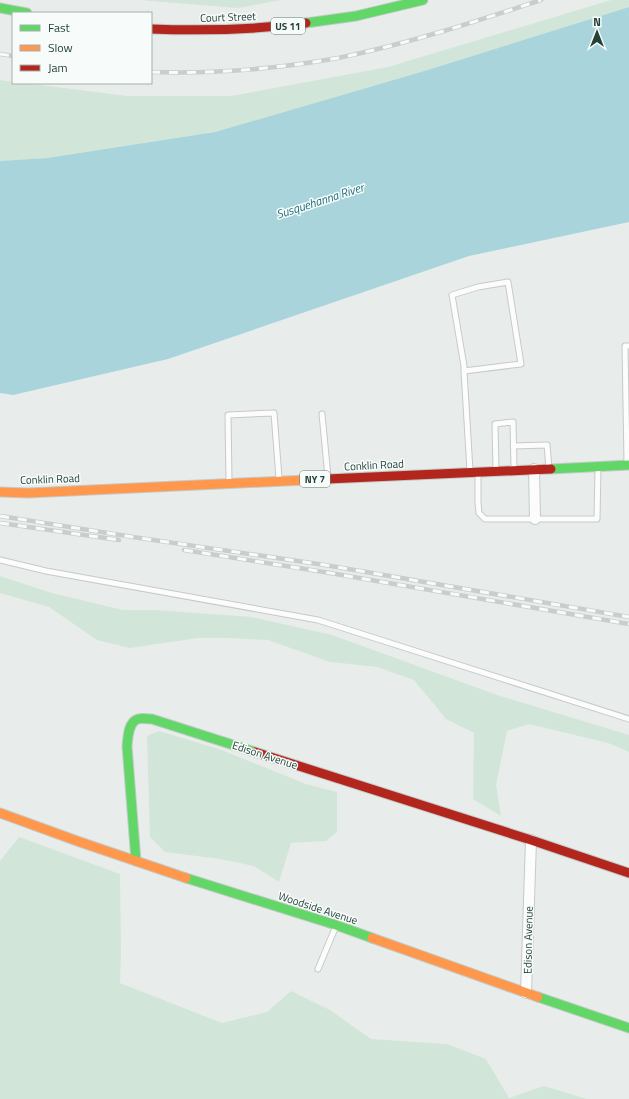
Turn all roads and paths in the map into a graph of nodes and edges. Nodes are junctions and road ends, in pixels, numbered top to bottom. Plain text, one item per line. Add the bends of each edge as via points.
1 (423, 0) edge
2 (0, 8) edge
3 (22, 12) edge
4 (152, 28) edge
5 (629, 346) edge
6 (464, 371) junction
7 (322, 414) dead end
8 (628, 444) edge
9 (514, 446) junction
10 (628, 465) edge
11 (598, 466) junction
12 (534, 469) junction
13 (549, 469) junction
14 (514, 470) junction
15 (496, 471) junction
16 (474, 472) junction
17 (328, 479) junction
18 (279, 481) junction
19 (229, 483) junction
20 (0, 492) edge
21 (536, 520) junction
22 (0, 560) edge
23 (629, 719) edge
24 (0, 813) edge
25 (531, 840) junction
26 (136, 861) junction
27 (629, 873) edge
28 (336, 925) junction
29 (318, 969) dead end
30 (526, 993) junction
31 (629, 1028) edge

1 - 4 street, Court Street / US 11 via 379,12 300,25 243,30
2 - 3 street
5 - 8 lane via 624,346
6 - 6 lane via 452,295 508,282 521,364
6 - 16 lane
7 - 17 lane
8 - 10 lane
9 - 13 lane via 547,445
9 - 14 lane
9 - 15 lane via 513,422 495,424
10 - 11 street, Conklin Road / NY 7
11 - 13 street, Conklin Road / NY 7
11 - 21 lane via 598,519
12 - 13 street, Conklin Road / NY 7
12 - 14 street, Conklin Road / NY 7
12 - 21 street
14 - 15 street, Conklin Road / NY 7
15 - 16 street, Conklin Road / NY 7
16 - 17 street, Conklin Road / NY 7
16 - 21 lane via 479,513 485,519
17 - 18 street, Conklin Road / NY 7
18 - 19 street, Conklin Road / NY 7
18 - 19 lane via 274,412 228,416
19 - 20 street, Conklin Road / NY 7 via 28,493
22 - 23 lane via 318,620
24 - 26 street, Woodside Avenue
25 - 26 street, Edison Avenue via 152,720 138,719 129,730 127,746
25 - 27 street, Edison Avenue
25 - 30 street, Edison Avenue
26 - 28 street, Woodside Avenue
28 - 29 lane
28 - 30 street, Woodside Avenue
30 - 31 street, Woodside Avenue

